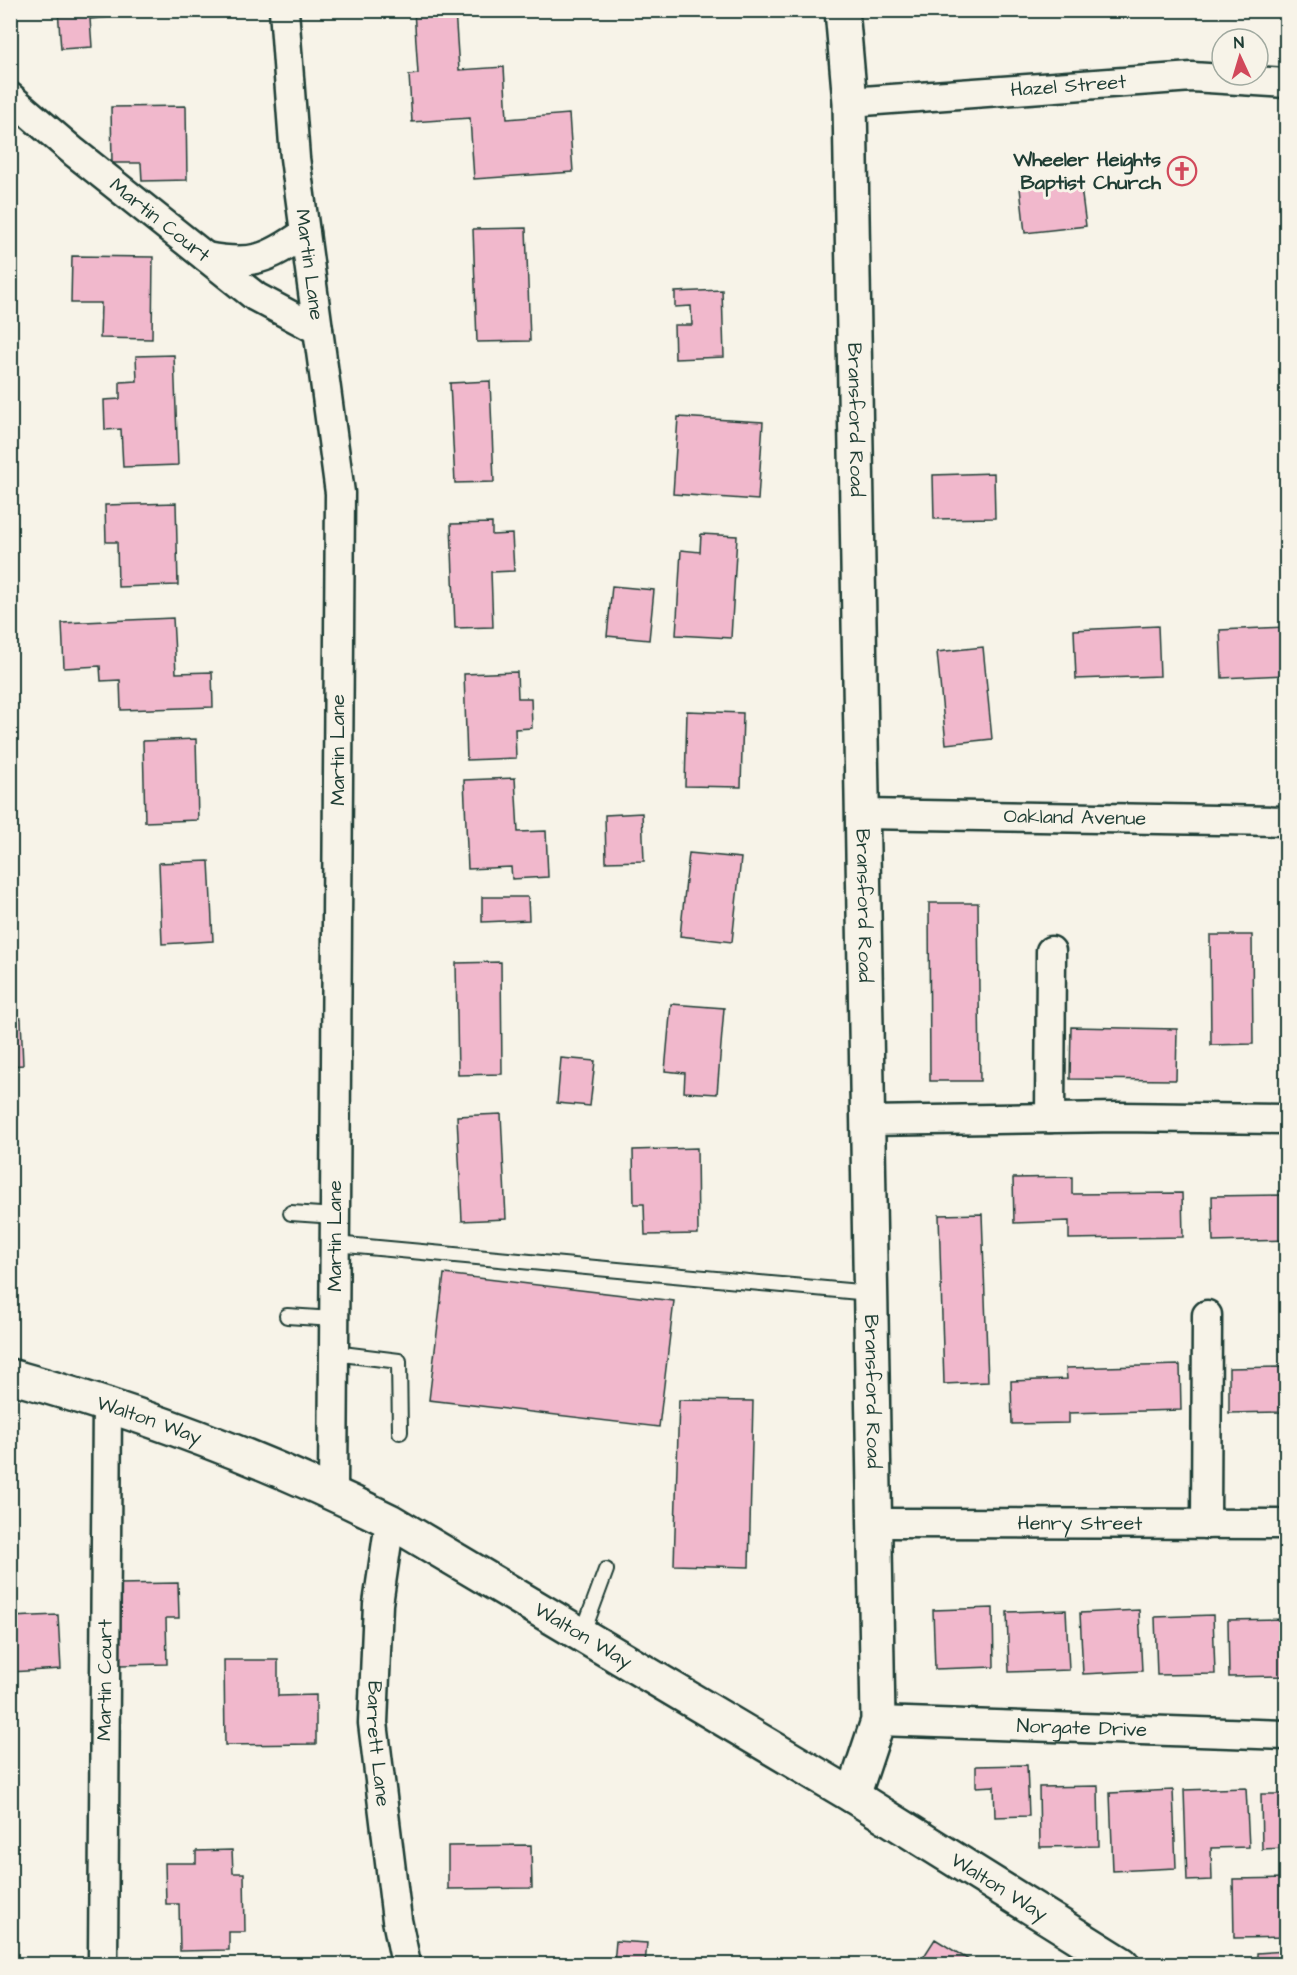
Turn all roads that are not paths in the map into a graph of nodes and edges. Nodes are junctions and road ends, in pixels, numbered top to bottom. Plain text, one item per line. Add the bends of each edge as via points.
1 (284, 10) edge
2 (842, 10) edge
3 (1287, 83) edge
4 (10, 97) edge
5 (850, 102) junction
6 (305, 232) junction
7 (206, 257) junction
8 (318, 330) junction
9 (863, 814) junction
10 (1287, 820) edge
11 (1051, 951) dead end
12 (1050, 1118) junction
13 (1287, 1119) edge
14 (868, 1121) junction
15 (291, 1214) dead end
16 (335, 1216) junction
17 (335, 1244) junction
18 (870, 1293) junction
19 (1207, 1315) dead end
20 (287, 1316) dead end
21 (334, 1319) junction
22 (334, 1353) junction
23 (10, 1376) edge
24 (106, 1403) junction
25 (400, 1432) dead end
26 (333, 1492) junction
27 (390, 1521) junction
28 (873, 1523) junction
29 (1206, 1524) junction
30 (1287, 1524) edge
31 (606, 1570) dead end
32 (582, 1635) junction
33 (878, 1721) junction
34 (1287, 1735) edge
35 (853, 1796) junction
36 (103, 1958) dead end
37 (406, 1965) edge
38 (1122, 1965) edge

1 - 6 street, Martin Lane
2 - 5 street, Bransford Road
3 - 5 street, Hazel Street via 1192,77
4 - 7 street, Martin Court
5 - 9 street, Bransford Road
6 - 7 street via 276,254 250,261
6 - 8 street, Martin Lane
7 - 8 street, Martin Court via 256,297
8 - 16 street, Martin Lane via 340,493
9 - 10 street, Oakland Avenue
9 - 14 street, Bransford Road
11 - 12 street
12 - 13 street
12 - 14 street
14 - 18 street, Bransford Road
15 - 16 lane
16 - 17 street, Martin Lane
17 - 18 lane
17 - 21 street, Martin Lane
18 - 28 street, Bransford Road
19 - 29 street
20 - 21 lane
21 - 22 street, Martin Lane
22 - 25 lane via 399,1361
22 - 26 street, Martin Lane
23 - 24 street, Walton Way
24 - 26 street, Walton Way
24 - 36 street, Martin Court
26 - 27 street, Walton Way
27 - 32 street, Walton Way
27 - 37 street, Barrett Lane via 378,1604 373,1723
28 - 29 street, Henry Street
28 - 33 street, Bransford Road
29 - 30 street, Henry Street
31 - 32 lane
32 - 35 street, Walton Way
33 - 34 street, Norgate Drive
33 - 35 street, Bransford Road
35 - 38 street, Walton Way

